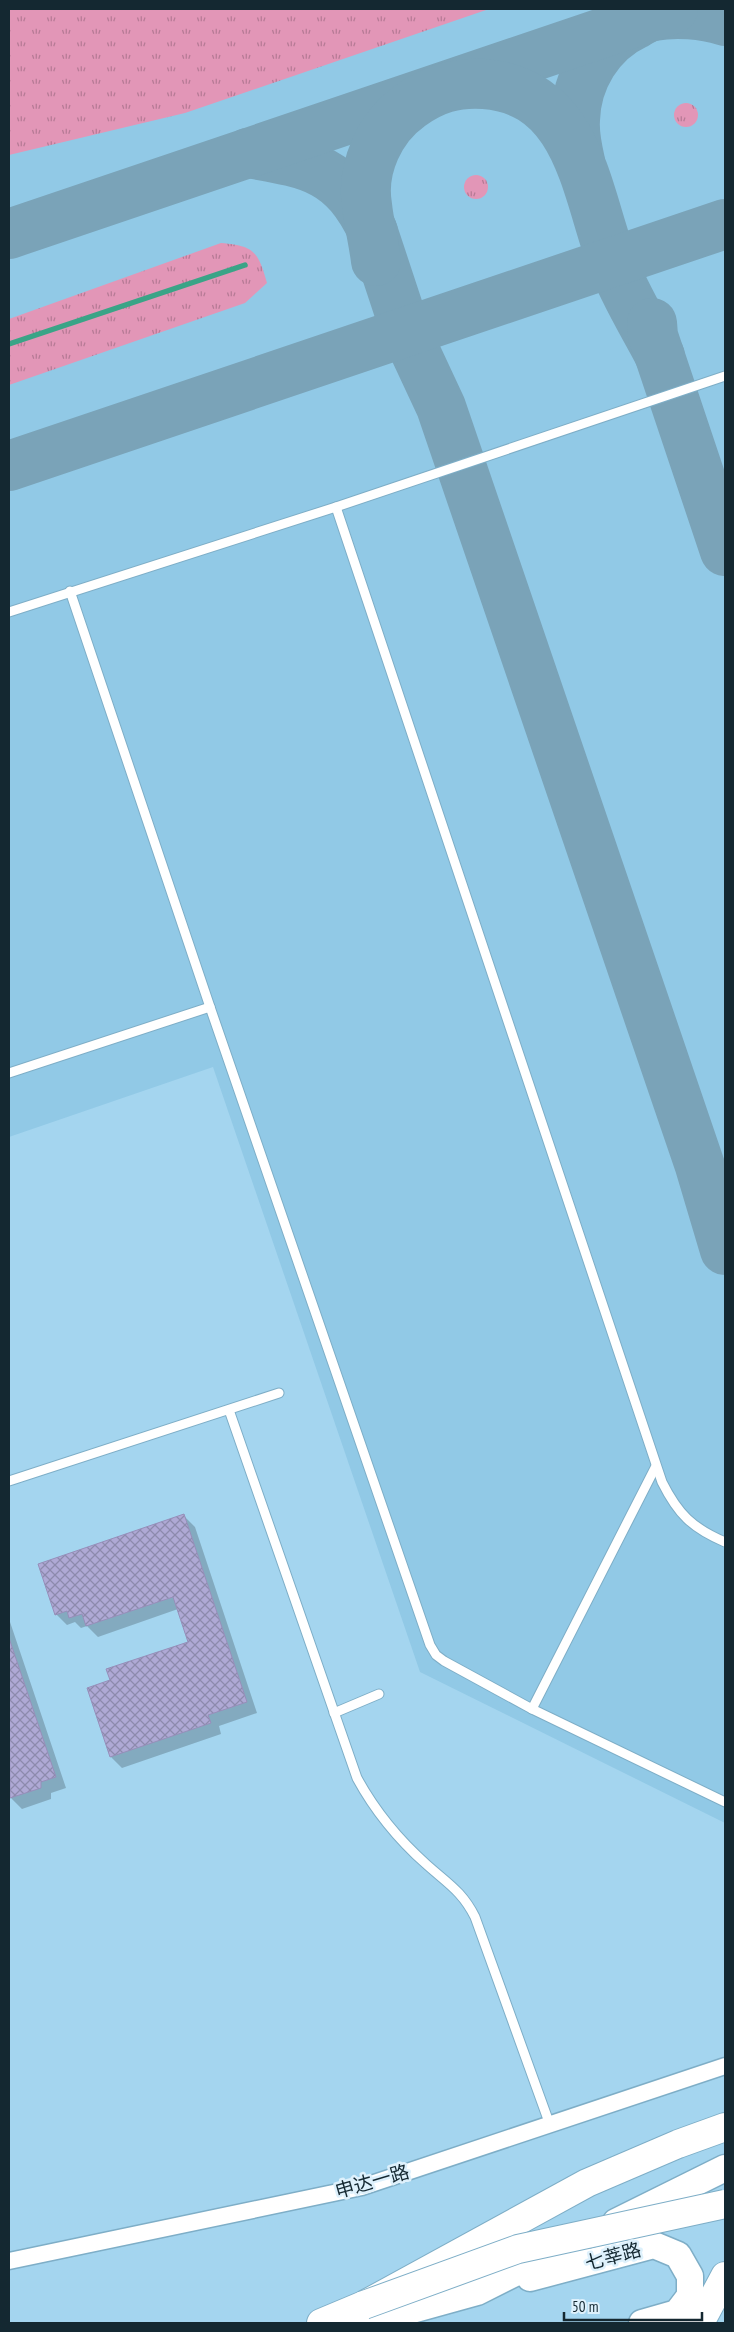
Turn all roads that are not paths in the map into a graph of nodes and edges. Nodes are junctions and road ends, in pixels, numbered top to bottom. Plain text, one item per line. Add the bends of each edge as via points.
1 (725, 376) edge
2 (336, 507) junction
3 (70, 591) junction
4 (9, 612) edge
5 (210, 1007) junction
6 (9, 1073) edge
7 (279, 1392) dead end
8 (229, 1410) junction
9 (656, 1466) junction
10 (9, 1480) edge
11 (725, 1542) edge
12 (379, 1694) dead end
13 (532, 1709) junction
14 (334, 1713) junction
15 (725, 1802) edge
16 (725, 2066) edge
17 (550, 2125) junction
18 (725, 2127) edge
19 (725, 2168) edge
20 (725, 2204) edge
21 (9, 2261) edge
22 (725, 2276) edge
23 (477, 2292) junction
24 (365, 2314) edge
25 (321, 2323) edge
26 (642, 2323) edge
27 (700, 2323) edge

1 - 2 lane
2 - 3 lane
2 - 9 lane
3 - 4 lane
3 - 5 lane
5 - 6 lane
5 - 13 lane via 430,1645 436,1656
7 - 8 lane
8 - 10 lane
8 - 14 lane
9 - 11 lane via 672,1502 686,1520 705,1534
9 - 13 lane
12 - 14 lane
13 - 15 lane
14 - 17 lane via 357,1778 372,1805 426,1864 465,1898 476,1917
16 - 17 street, 申达一路
17 - 21 street, 申达一路 via 362,2187
18 - 24 highway, bridge via 587,2183
19 - 23 main road, 七莘路
20 - 24 highway, bridge via 518,2249
22 - 27 highway
23 - 24 main road, 七莘路
23 - 26 main road, 七莘路 via 654,2245 678,2255 690,2276 690,2296 677,2313
24 - 25 highway

